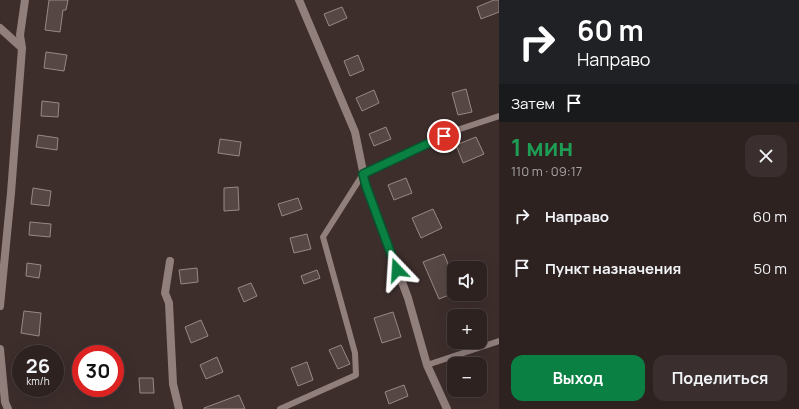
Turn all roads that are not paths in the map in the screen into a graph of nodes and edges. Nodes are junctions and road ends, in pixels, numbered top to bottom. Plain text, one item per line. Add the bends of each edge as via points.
1 (25, 0) edge
2 (299, 0) edge
3 (0, 28) edge
4 (22, 48) junction
5 (499, 116) edge
6 (363, 174) junction
7 (170, 261) dead end
8 (0, 306) edge
9 (499, 341) edge
10 (0, 349) edge
11 (427, 365) junction
12 (8, 409) edge
13 (179, 409) edge
14 (280, 409) edge
15 (447, 409) edge

1 - 4 street via 20,35
2 - 6 street via 354,132
3 - 4 street
4 - 8 street
5 - 6 lane via 457,130
6 - 11 street via 408,298
6 - 14 lane via 323,237 355,353 356,375
7 - 13 street via 165,293 169,303 173,384
9 - 11 lane
10 - 12 street via 5,402
11 - 15 street

